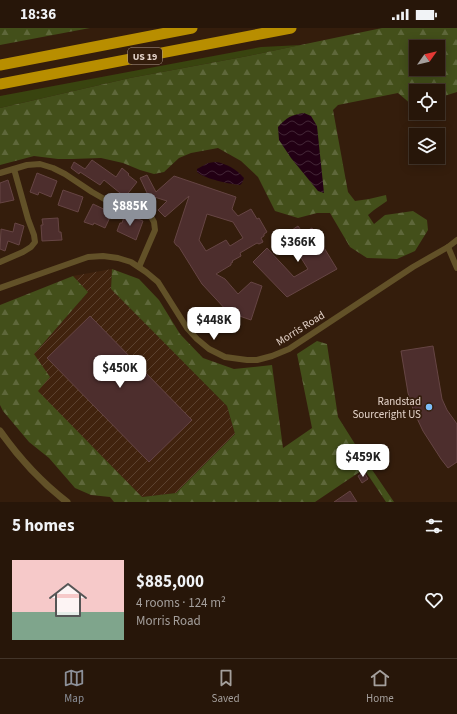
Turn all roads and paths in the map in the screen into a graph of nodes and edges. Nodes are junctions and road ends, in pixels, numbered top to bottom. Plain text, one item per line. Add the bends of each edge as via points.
1 (192, 28) edge
2 (291, 28) edge
3 (0, 65) edge
4 (0, 84) edge
5 (14, 169) junction
6 (0, 172) edge
7 (457, 240) edge
8 (448, 247) junction
9 (457, 247) edge
10 (0, 262) edge
11 (139, 267) junction
12 (457, 268) edge
13 (0, 288) edge
14 (0, 431) edge
15 (67, 502) edge

1 - 3 highway, US 19
2 - 4 highway, US 19
5 - 6 street
5 - 10 street via 35,242 23,252
5 - 11 street via 27,164 53,168 106,200 144,210 154,222 155,230
7 - 8 street, Morris Road
8 - 9 street
8 - 11 street, Morris Road via 289,349 252,360 225,357 209,349 187,328 158,282
8 - 12 street
11 - 13 street, Morris Road via 118,258 88,256
14 - 15 street via 34,472

